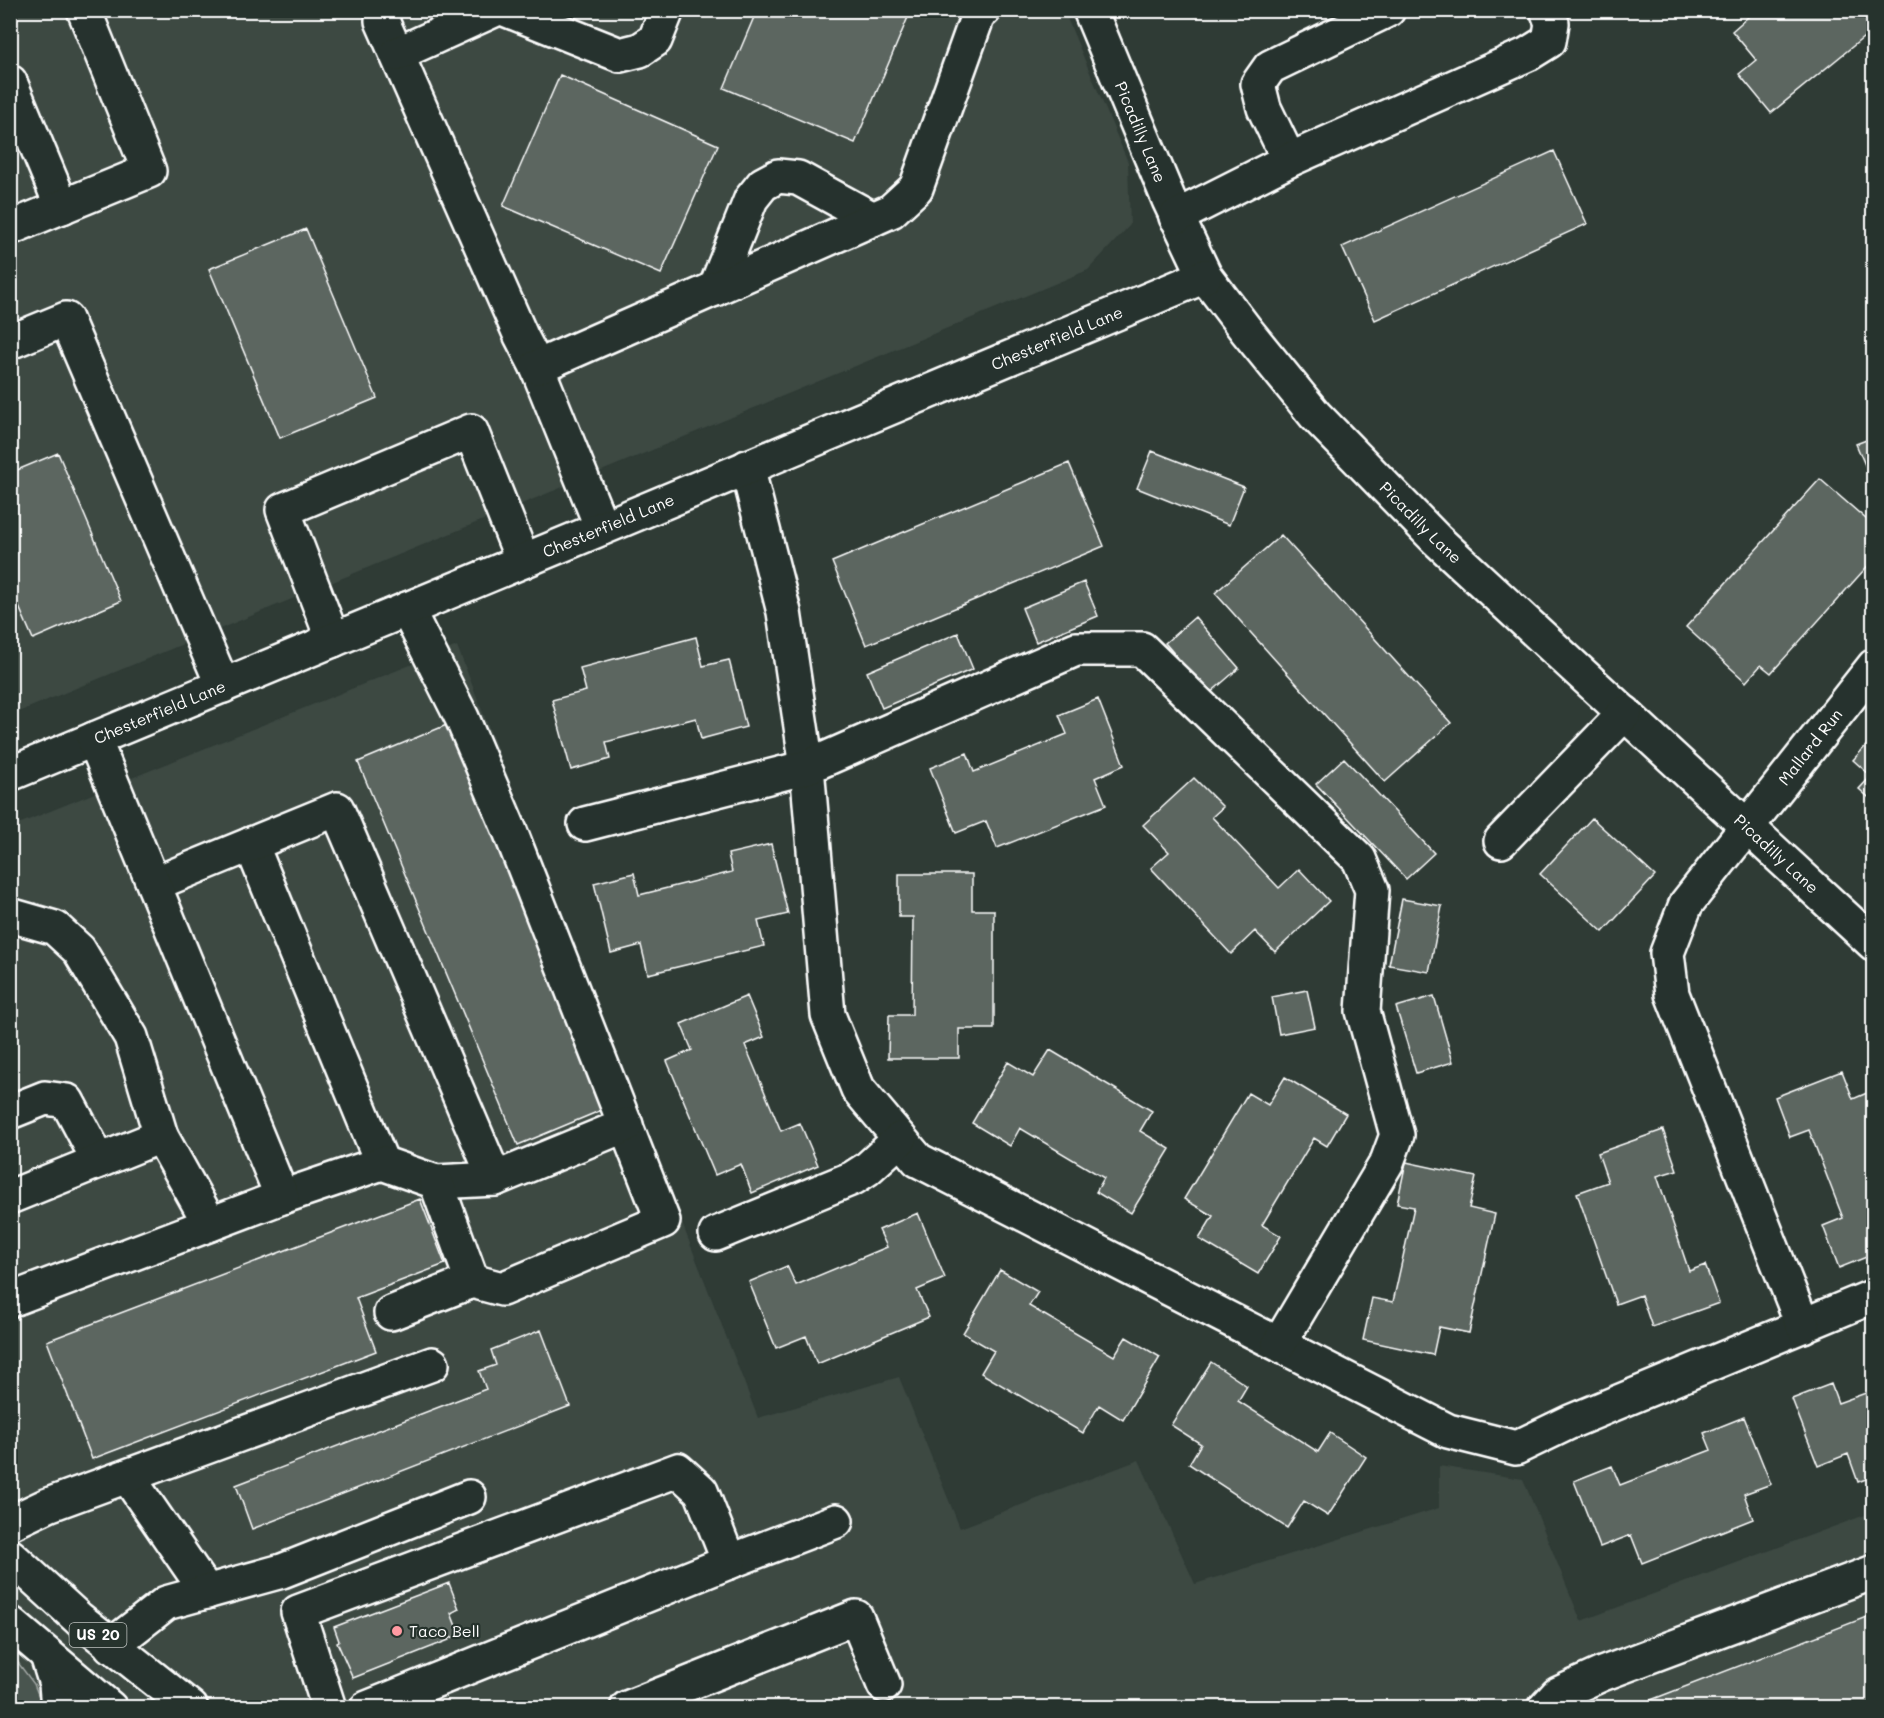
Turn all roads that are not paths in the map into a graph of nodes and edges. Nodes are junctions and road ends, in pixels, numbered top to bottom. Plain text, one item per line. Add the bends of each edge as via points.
1 (84, 10) edge
2 (384, 10) edge
3 (494, 10) edge
4 (507, 10) edge
5 (667, 10) edge
6 (984, 10) edge
7 (1090, 10) edge
8 (1547, 10) edge
9 (1386, 11) edge
10 (397, 54) junction
11 (10, 82) edge
12 (1288, 159) junction
13 (62, 207) junction
14 (1176, 217) junction
15 (873, 219) junction
16 (10, 228) edge
17 (1205, 276) junction
18 (715, 289) junction
19 (10, 342) edge
20 (537, 367) junction
21 (747, 468) junction
22 (602, 528) junction
23 (524, 561) junction
24 (407, 609) junction
25 (333, 640) junction
26 (1874, 666) edge
27 (223, 686) junction
28 (1625, 713) junction
29 (94, 739) junction
30 (807, 767) junction
31 (10, 774) edge
32 (585, 824) dead end
33 (1746, 825) junction
34 (1500, 841) dead end
35 (251, 844) junction
36 (154, 884) junction
37 (10, 915) edge
38 (1874, 944) edge
39 (10, 1112) edge
40 (626, 1125) junction
41 (161, 1136) junction
42 (900, 1139) junction
43 (99, 1161) junction
44 (382, 1163) junction
45 (495, 1179) junction
46 (436, 1182) junction
47 (10, 1197) edge
48 (282, 1197) junction
49 (210, 1224) junction
50 (716, 1234) dead end
51 (472, 1281) junction
52 (1874, 1296) edge
53 (10, 1300) edge
54 (391, 1313) dead end
55 (1803, 1326) junction
56 (1279, 1344) junction
57 (432, 1364) dead end
58 (128, 1477) junction
59 (469, 1497) dead end
60 (836, 1521) dead end
61 (10, 1523) edge
62 (10, 1556) edge
63 (729, 1562) junction
64 (1874, 1572) edge
65 (207, 1592) junction
66 (10, 1623) edge
67 (111, 1646) junction
68 (47, 1655) junction
69 (884, 1685) dead end
70 (58, 1707) edge
71 (110, 1707) edge
72 (191, 1707) edge
73 (329, 1707) edge
74 (367, 1707) edge
75 (627, 1707) edge
76 (1545, 1707) edge

1 - 13 street via 149,171
2 - 10 street via 382,21
3 - 10 street
4 - 5 street via 620,55 640,50 655,40
6 - 15 street via 978,15 916,188 891,211
7 - 14 street, Picadilly Lane
8 - 12 street via 1552,23 1549,41 1528,54
9 - 12 street via 1270,67 1258,84 1264,108
10 - 20 street
11 - 13 street
12 - 14 street
13 - 16 street
14 - 17 street, Picadilly Lane
15 - 18 street
15 - 18 street via 798,178 778,176 763,184 751,199
17 - 21 street, Chesterfield Lane
17 - 28 street, Picadilly Lane via 1316,415 1437,540
18 - 20 street
19 - 27 street via 66,319
20 - 22 street
21 - 22 street, Chesterfield Lane
21 - 30 street via 784,612
22 - 23 street, Chesterfield Lane
23 - 24 street, Chesterfield Lane
23 - 25 street via 471,431 283,510
24 - 25 street, Chesterfield Lane
24 - 40 street via 462,718
25 - 27 street, Chesterfield Lane
26 - 33 street, Mallard Run
27 - 29 street, Chesterfield Lane
28 - 33 street, Picadilly Lane
28 - 34 street
29 - 31 street, Chesterfield Lane
29 - 36 street
30 - 32 street
30 - 42 street via 828,1015 858,1089
30 - 56 street via 1076,650 1142,649 1359,859 1372,890 1363,1011 1397,1135 1387,1162
33 - 38 street, Picadilly Lane
33 - 55 street, Mallard Run via 1686,904 1667,953 1672,994
35 - 36 street
35 - 44 street
35 - 45 street via 337,809
36 - 48 street
37 - 41 street via 55,928 80,950 131,1037
39 - 43 street via 45,1098 67,1101
40 - 45 street
40 - 51 street via 663,1221 502,1289
41 - 43 street
41 - 49 street
42 - 50 street via 853,1178
42 - 56 street via 918,1160
43 - 47 street
44 - 46 street
44 - 48 street
45 - 46 street
46 - 51 street
48 - 49 street
49 - 53 street
51 - 54 street
52 - 55 street
55 - 56 street via 1516,1448 1448,1431
57 - 58 street
58 - 61 street
58 - 65 street
59 - 65 street via 282,1571
60 - 63 street
62 - 67 street, US 20
63 - 73 street via 701,1491 678,1470 650,1480 298,1612
63 - 74 street
64 - 76 street via 1602,1674 1558,1694
65 - 67 street via 166,1604
66 - 68 street, US 20
67 - 72 street, US 20
68 - 70 street
68 - 71 street, US 20
69 - 75 street via 856,1617

